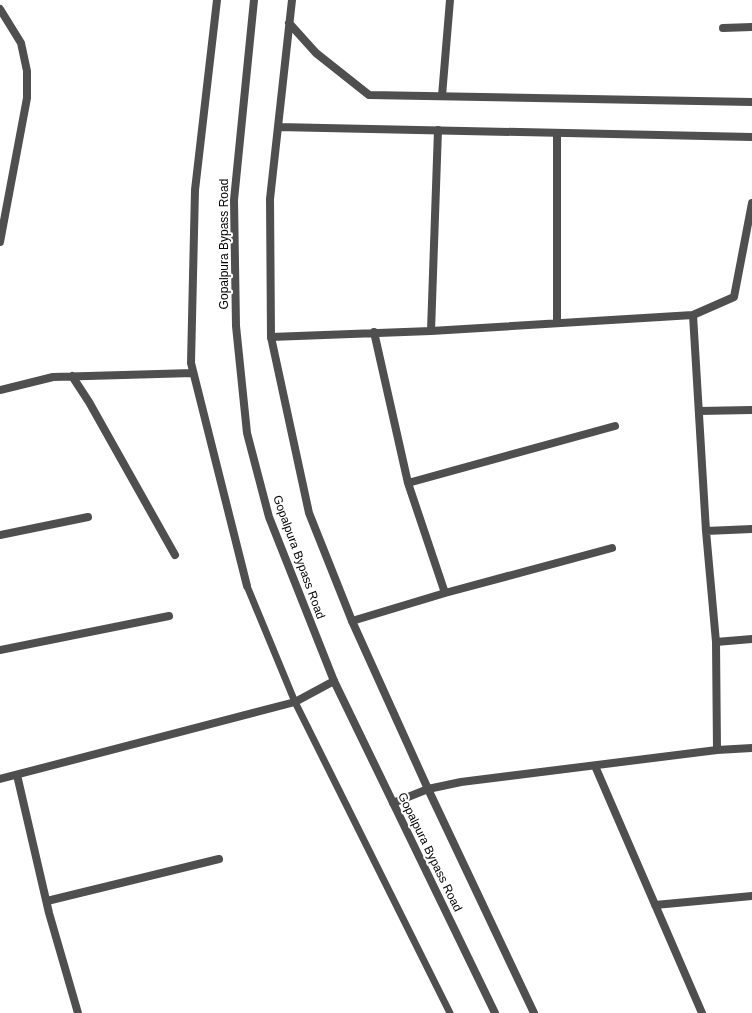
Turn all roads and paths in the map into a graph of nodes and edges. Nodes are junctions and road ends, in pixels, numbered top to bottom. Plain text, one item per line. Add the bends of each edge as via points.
1 (217, 0) edge
2 (254, 0) edge
3 (292, 0) edge
4 (450, 0) edge
5 (0, 9) edge
6 (289, 23) junction
7 (752, 27) edge
8 (723, 28) dead end
9 (442, 96) junction
10 (752, 102) edge
11 (278, 127) junction
12 (438, 130) junction
13 (557, 133) junction
14 (752, 137) edge
15 (752, 203) edge
16 (0, 242) edge
17 (693, 315) junction
18 (558, 323) junction
19 (431, 331) junction
20 (374, 332) junction
21 (271, 337) junction
22 (194, 373) junction
23 (72, 376) junction
24 (0, 390) edge
25 (752, 410) edge
26 (699, 411) junction
27 (614, 426) dead end
28 (408, 483) junction
29 (88, 517) dead end
30 (752, 529) edge
31 (706, 531) junction
32 (0, 535) edge
33 (612, 548) dead end
34 (175, 555) dead end
35 (247, 586) joint
36 (445, 593) junction
37 (169, 616) dead end
38 (352, 621) junction
39 (752, 639) edge
40 (716, 642) junction
41 (0, 650) edge
42 (334, 681) junction
43 (295, 702) junction
44 (752, 748) edge
45 (717, 750) junction
46 (595, 766) junction
47 (17, 775) junction
48 (0, 779) edge
49 (428, 789) junction
50 (393, 804) junction
51 (219, 859) dead end
52 (752, 896) edge
53 (47, 902) junction
54 (655, 905) junction
55 (78, 1013) edge
56 (450, 1013) edge
57 (495, 1013) edge
58 (534, 1013) edge
59 (702, 1013) edge

1 - 22 street via 196,190 191,363
2 - 42 street, Gopalpura Bypass Road via 234,200 236,326 247,433 269,517
3 - 6 street, Gopalpura Bypass Road
4 - 9 street
5 - 16 street via 21,43 27,71 27,98
6 - 9 street via 316,53 369,95
6 - 11 street, Gopalpura Bypass Road
7 - 8 street
9 - 10 street
11 - 12 street
11 - 21 street, Gopalpura Bypass Road via 270,199
12 - 13 street
12 - 19 street
13 - 14 street
13 - 18 street
15 - 17 street via 734,297
17 - 18 street
17 - 26 street
18 - 19 street
19 - 20 street
20 - 21 street
20 - 28 street
21 - 38 street, Gopalpura Bypass Road via 309,513
22 - 23 street
22 - 35 street
23 - 24 street via 53,377
23 - 34 street
25 - 26 street
26 - 31 street
27 - 28 street
28 - 36 street
29 - 32 street
30 - 31 street
31 - 40 street
33 - 36 street
35 - 43 lane
36 - 38 street
37 - 41 street
38 - 49 street, Gopalpura Bypass Road
39 - 40 street
40 - 45 street
42 - 43 street
42 - 50 street, Gopalpura Bypass Road
43 - 47 street
43 - 56 lane
44 - 45 street
45 - 46 street
46 - 49 street via 461,782
46 - 54 street
47 - 48 street
47 - 53 street
49 - 50 street
49 - 58 street, Gopalpura Bypass Road
50 - 57 street, Gopalpura Bypass Road
51 - 53 street
52 - 54 street
53 - 55 street
54 - 59 street

